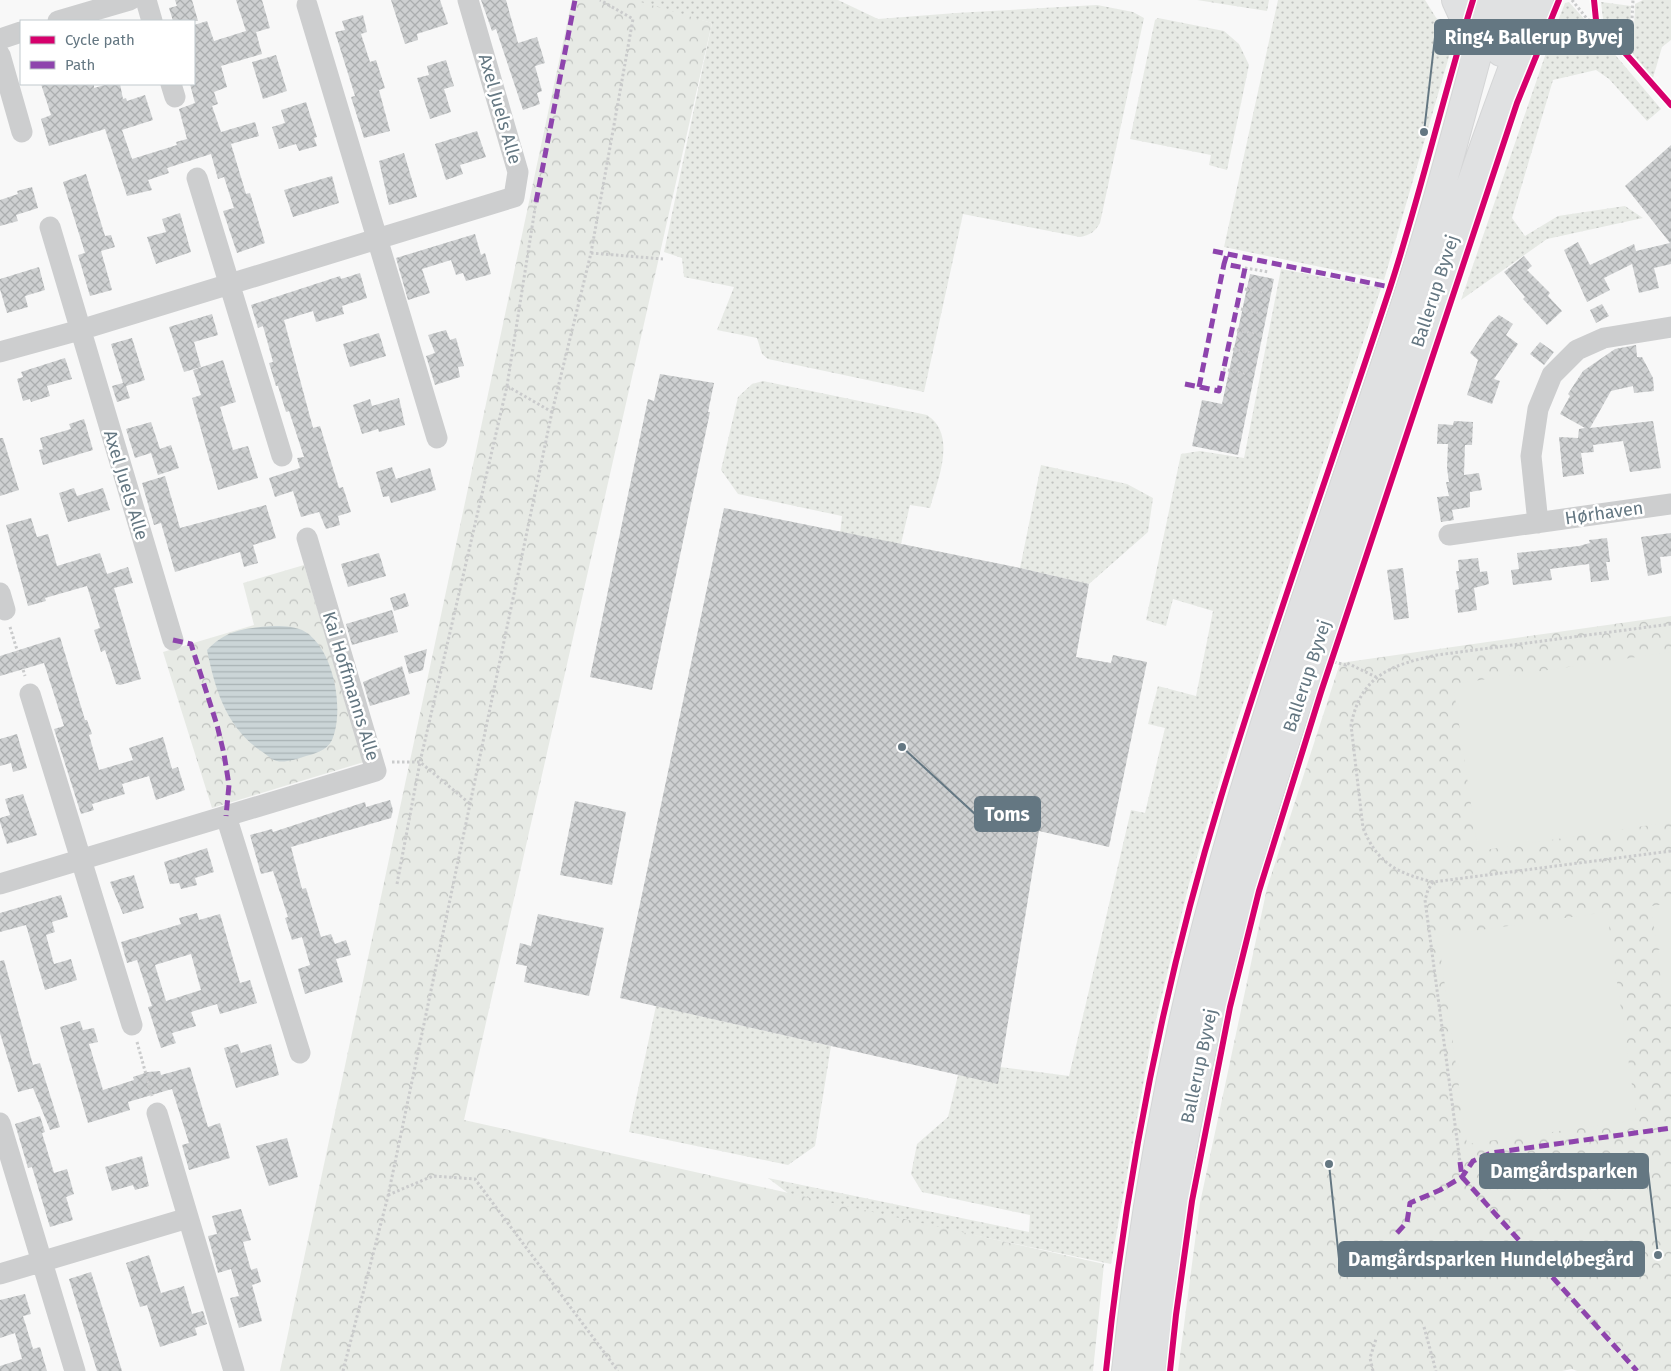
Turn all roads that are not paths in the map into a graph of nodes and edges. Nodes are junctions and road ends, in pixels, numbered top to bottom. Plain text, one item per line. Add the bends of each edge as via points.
1 (130, 0) edge
2 (146, 0) edge
3 (468, 0) edge
4 (1456, 0) edge
5 (1492, 0) edge
6 (1516, 0) edge
7 (1539, 0) edge
8 (307, 5) dead end
9 (61, 20) edge
10 (152, 20) edge
11 (20, 32) edge
12 (0, 38) edge
13 (0, 55) edge
14 (1472, 73) junction
15 (22, 132) dead end
16 (197, 178) dead end
17 (1457, 223) junction
18 (50, 227) dead end
19 (378, 240) junction
20 (230, 285) junction
21 (1671, 327) edge
22 (80, 330) junction
23 (0, 352) edge
24 (437, 438) dead end
25 (282, 456) dead end
26 (1671, 504) edge
27 (1538, 523) junction
28 (1449, 534) dead end
29 (307, 538) dead end
30 (173, 640) dead end
31 (30, 694) road end
32 (226, 816) junction
33 (81, 860) junction
34 (0, 884) edge
35 (132, 1025) road end
36 (300, 1053) dead end
37 (157, 1113) road end
38 (0, 1123) edge
39 (188, 1218) junction
40 (42, 1261) junction
41 (0, 1274) edge
42 (75, 1371) edge
43 (234, 1371) edge
44 (1126, 1371) edge
45 (1151, 1371) edge

1 - 9 street
2 - 10 street
3 - 19 street, Axel Juels Alle via 518,172 514,197
4 - 14 main road via 1468,31
5 - 14 main road, Ballerup Byvej
6 - 17 main road
7 - 17 main road, Ballerup Byvej
8 - 19 street
11 - 12 street
13 - 15 street
14 - 44 main road, Ballerup Byvej via 1420,259 1263,733 1216,889 1162,1126
16 - 20 street
17 - 45 main road, Ballerup Byvej via 1285,741 1240,892 1185,1130 1162,1271
18 - 22 street, Axel Juels Alle
19 - 20 street, Axel Juels Alle
19 - 24 street
20 - 22 street, Axel Juels Alle
20 - 25 street
21 - 27 street via 1604,338 1577,350 1552,375 1538,409 1531,456
22 - 23 street, Axel Juels Alle
22 - 30 street, Axel Juels Alle
26 - 27 street, Hørhaven
27 - 28 street, Hørhaven
29 - 32 street, Kai Hoffmanns Alle via 376,771
31 - 33 street
32 - 33 street, Kai Hoffmanns Alle
32 - 36 street
33 - 34 street, Kai Hoffmanns Alle
33 - 35 street
37 - 39 street
38 - 40 street
39 - 40 street
39 - 43 street
40 - 41 street
40 - 42 street

